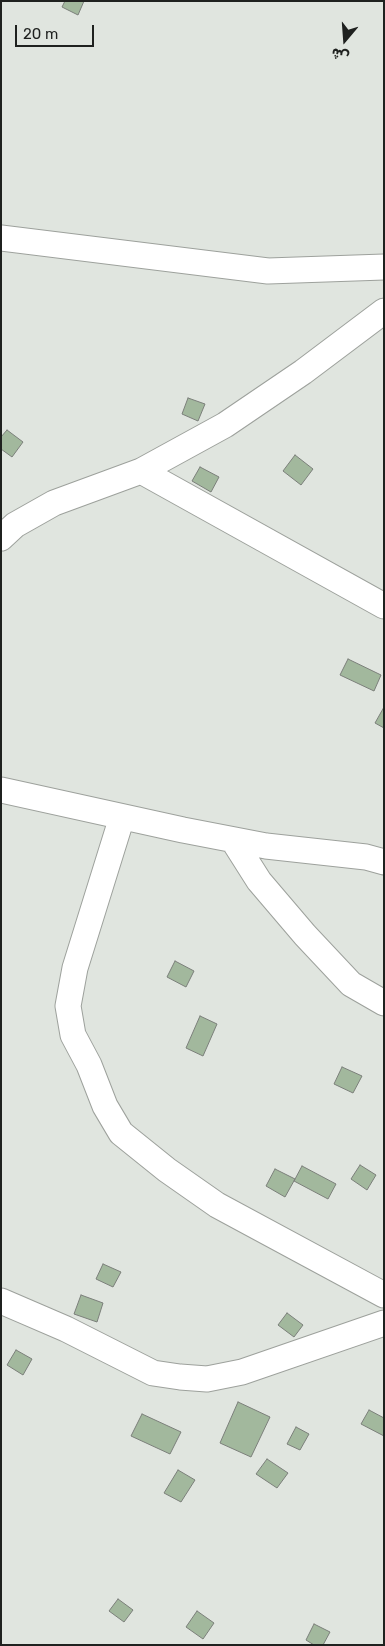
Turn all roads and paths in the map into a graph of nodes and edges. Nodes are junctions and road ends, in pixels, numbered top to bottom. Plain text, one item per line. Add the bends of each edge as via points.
1 (1, 238) edge
2 (384, 267) edge
3 (384, 311) edge
4 (141, 471) junction
5 (1, 538) edge
6 (384, 606) edge
7 (1, 790) edge
8 (122, 817) junction
9 (233, 840) junction
10 (384, 862) edge
11 (384, 1003) edge
12 (384, 1295) edge
13 (1, 1301) edge
14 (384, 1324) edge

1 - 2 street via 268,270
3 - 4 street via 225,425
4 - 5 street via 54,503 15,525
4 - 6 street
7 - 8 street
8 - 9 street
8 - 12 street via 75,968 68,1006 73,1035 105,1106 121,1133 217,1205
9 - 10 street
9 - 11 street via 259,881 305,935 352,984
13 - 14 street via 66,1329 153,1373 207,1379 242,1372

